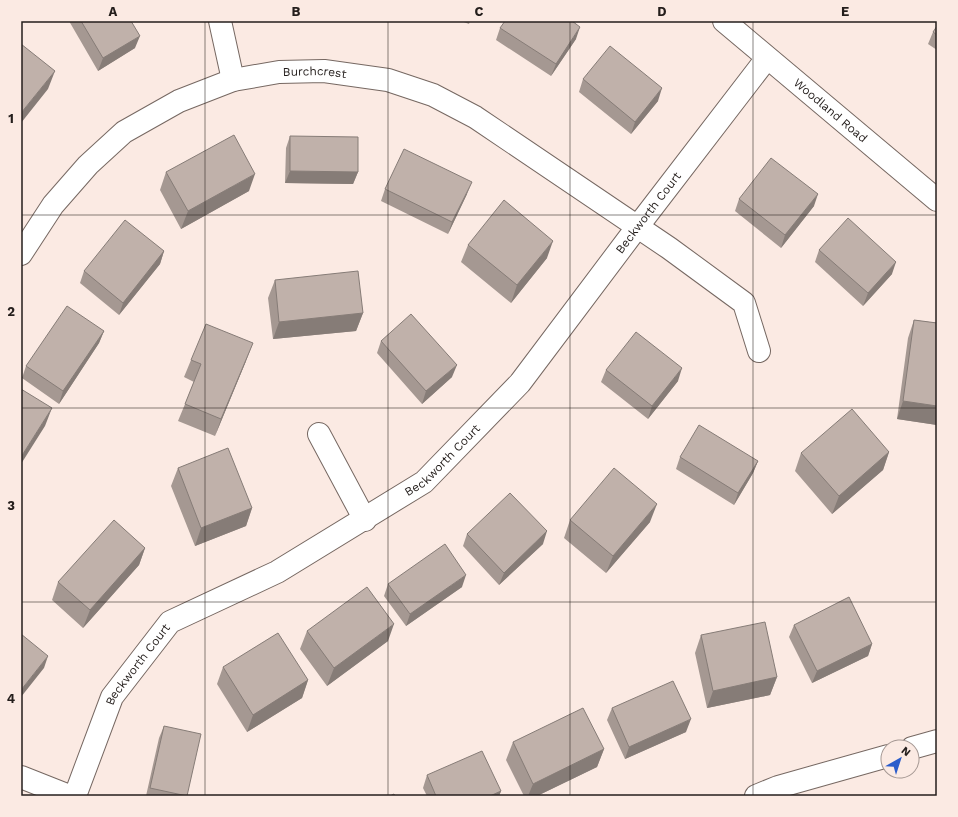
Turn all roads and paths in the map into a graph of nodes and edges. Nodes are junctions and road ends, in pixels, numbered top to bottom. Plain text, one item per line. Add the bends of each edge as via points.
1 (220, 21) edge
2 (724, 21) edge
3 (767, 58) junction
4 (233, 80) junction
5 (937, 200) edge
6 (638, 226) junction
7 (21, 254) edge
8 (759, 351) dead end
9 (319, 434) dead end
10 (365, 520) junction
11 (937, 741) edge
12 (920, 746) edge
13 (880, 758) edge
14 (21, 777) edge
15 (69, 796) edge
16 (75, 796) edge
17 (756, 796) edge

1 - 4 street
2 - 3 street, Woodland Road
3 - 5 street, Woodland Road
3 - 6 street, Beckworth Court
4 - 6 street, Burchcrest via 279,72 324,71 388,80 433,95 475,117
4 - 7 street, Burchcrest via 179,101 124,132 88,165 53,205
6 - 8 street, Burchcrest via 744,303
6 - 10 street, Beckworth Court via 520,384 424,482
9 - 10 street
10 - 16 street, Beckworth Court via 277,572 170,622 112,697
11 - 12 street
13 - 17 street via 778,787
14 - 15 street

